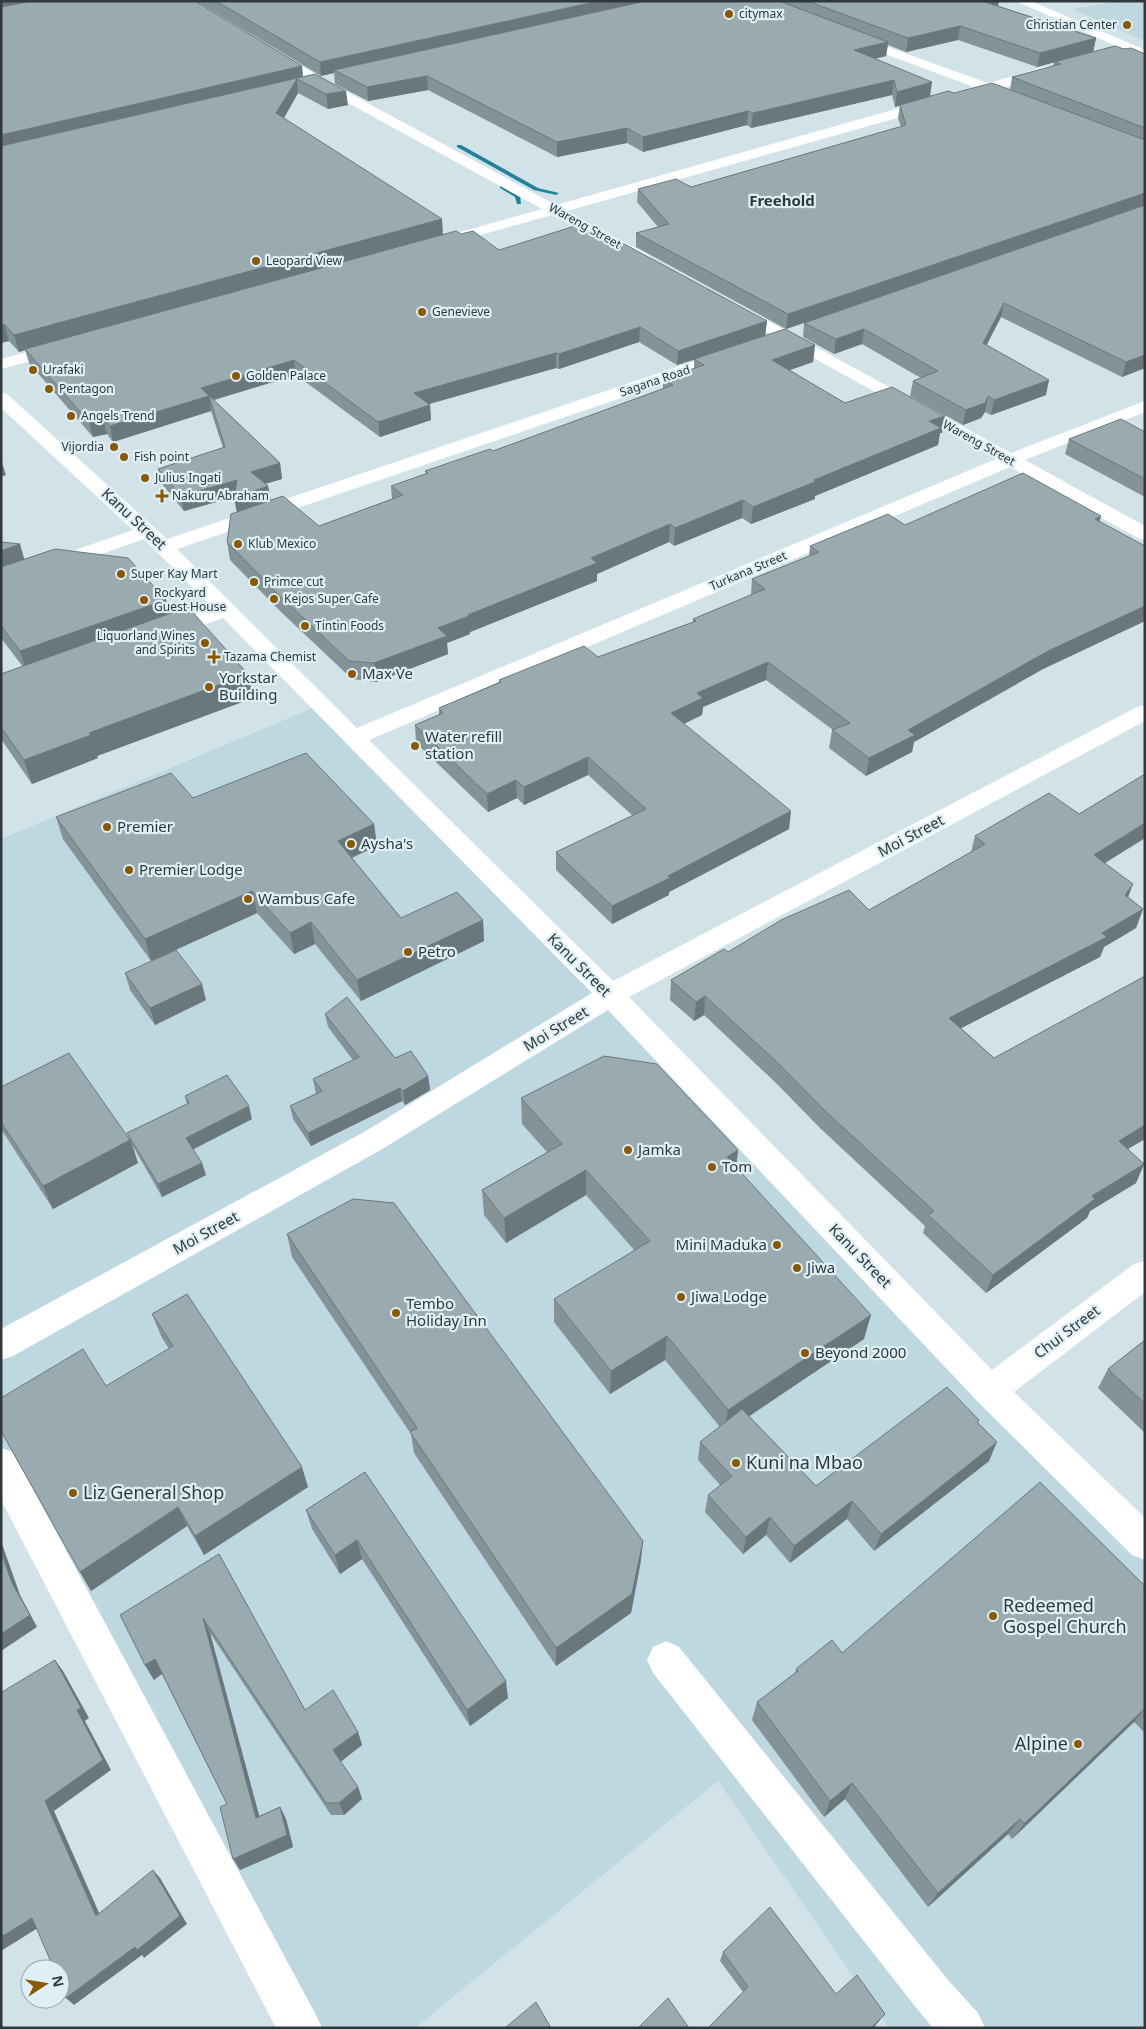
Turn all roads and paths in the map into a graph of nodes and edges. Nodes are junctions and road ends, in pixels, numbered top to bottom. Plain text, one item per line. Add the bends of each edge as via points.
1 (1021, 1) edge
2 (836, 33) edge
3 (260, 46) edge
4 (1129, 48) junction
5 (1107, 54) edge
6 (1145, 55) edge
7 (1061, 66) edge
8 (337, 78) edge
9 (319, 82) junction
10 (299, 86) edge
11 (984, 87) junction
12 (1011, 97) edge
13 (556, 210) junction
14 (422, 247) edge
15 (658, 266) edge
16 (718, 299) edge
17 (809, 328) edge
18 (786, 336) junction
19 (768, 342) edge
20 (78, 343) edge
21 (749, 348) edge
22 (1, 364) edge
23 (1, 398) edge
24 (1145, 406) edge
25 (1010, 460) junction
26 (1145, 534) edge
27 (156, 539) junction
28 (1, 583) edge
29 (226, 610) junction
30 (142, 641) edge
31 (1145, 712) edge
32 (353, 738) junction
33 (610, 995) junction
34 (1145, 1274) edge
35 (1, 1346) edge
36 (990, 1391) junction
37 (1, 1464) edge
38 (1145, 1543) edge
39 (666, 1660) dead end
40 (300, 2028) edge
41 (963, 2028) edge

1 - 4 street
2 - 11 street
3 - 9 street, Wareng Street
4 - 5 street
4 - 6 street
7 - 11 street
8 - 9 street
9 - 10 street
9 - 13 street, Wareng Street
11 - 12 street
11 - 13 street
13 - 14 street
13 - 15 street, Wareng Street
16 - 18 street, Wareng Street
17 - 18 street
18 - 19 street
18 - 25 street, Wareng Street
20 - 22 street
21 - 27 street, Sagana Road
23 - 27 street, Kanu Street
24 - 25 street, Turkana Street
25 - 26 street, Wareng Street
25 - 32 street, Turkana Street
27 - 28 street, Sagana Road
27 - 29 street, Kanu Street
29 - 30 street
29 - 32 street, Kanu Street
31 - 33 street, Moi Street
32 - 33 street, Kanu Street
33 - 35 street, Moi Street via 374,1140
33 - 36 street, Kanu Street
34 - 36 street, Chui Street
36 - 38 street, Kanu Street
37 - 40 street
39 - 41 street

